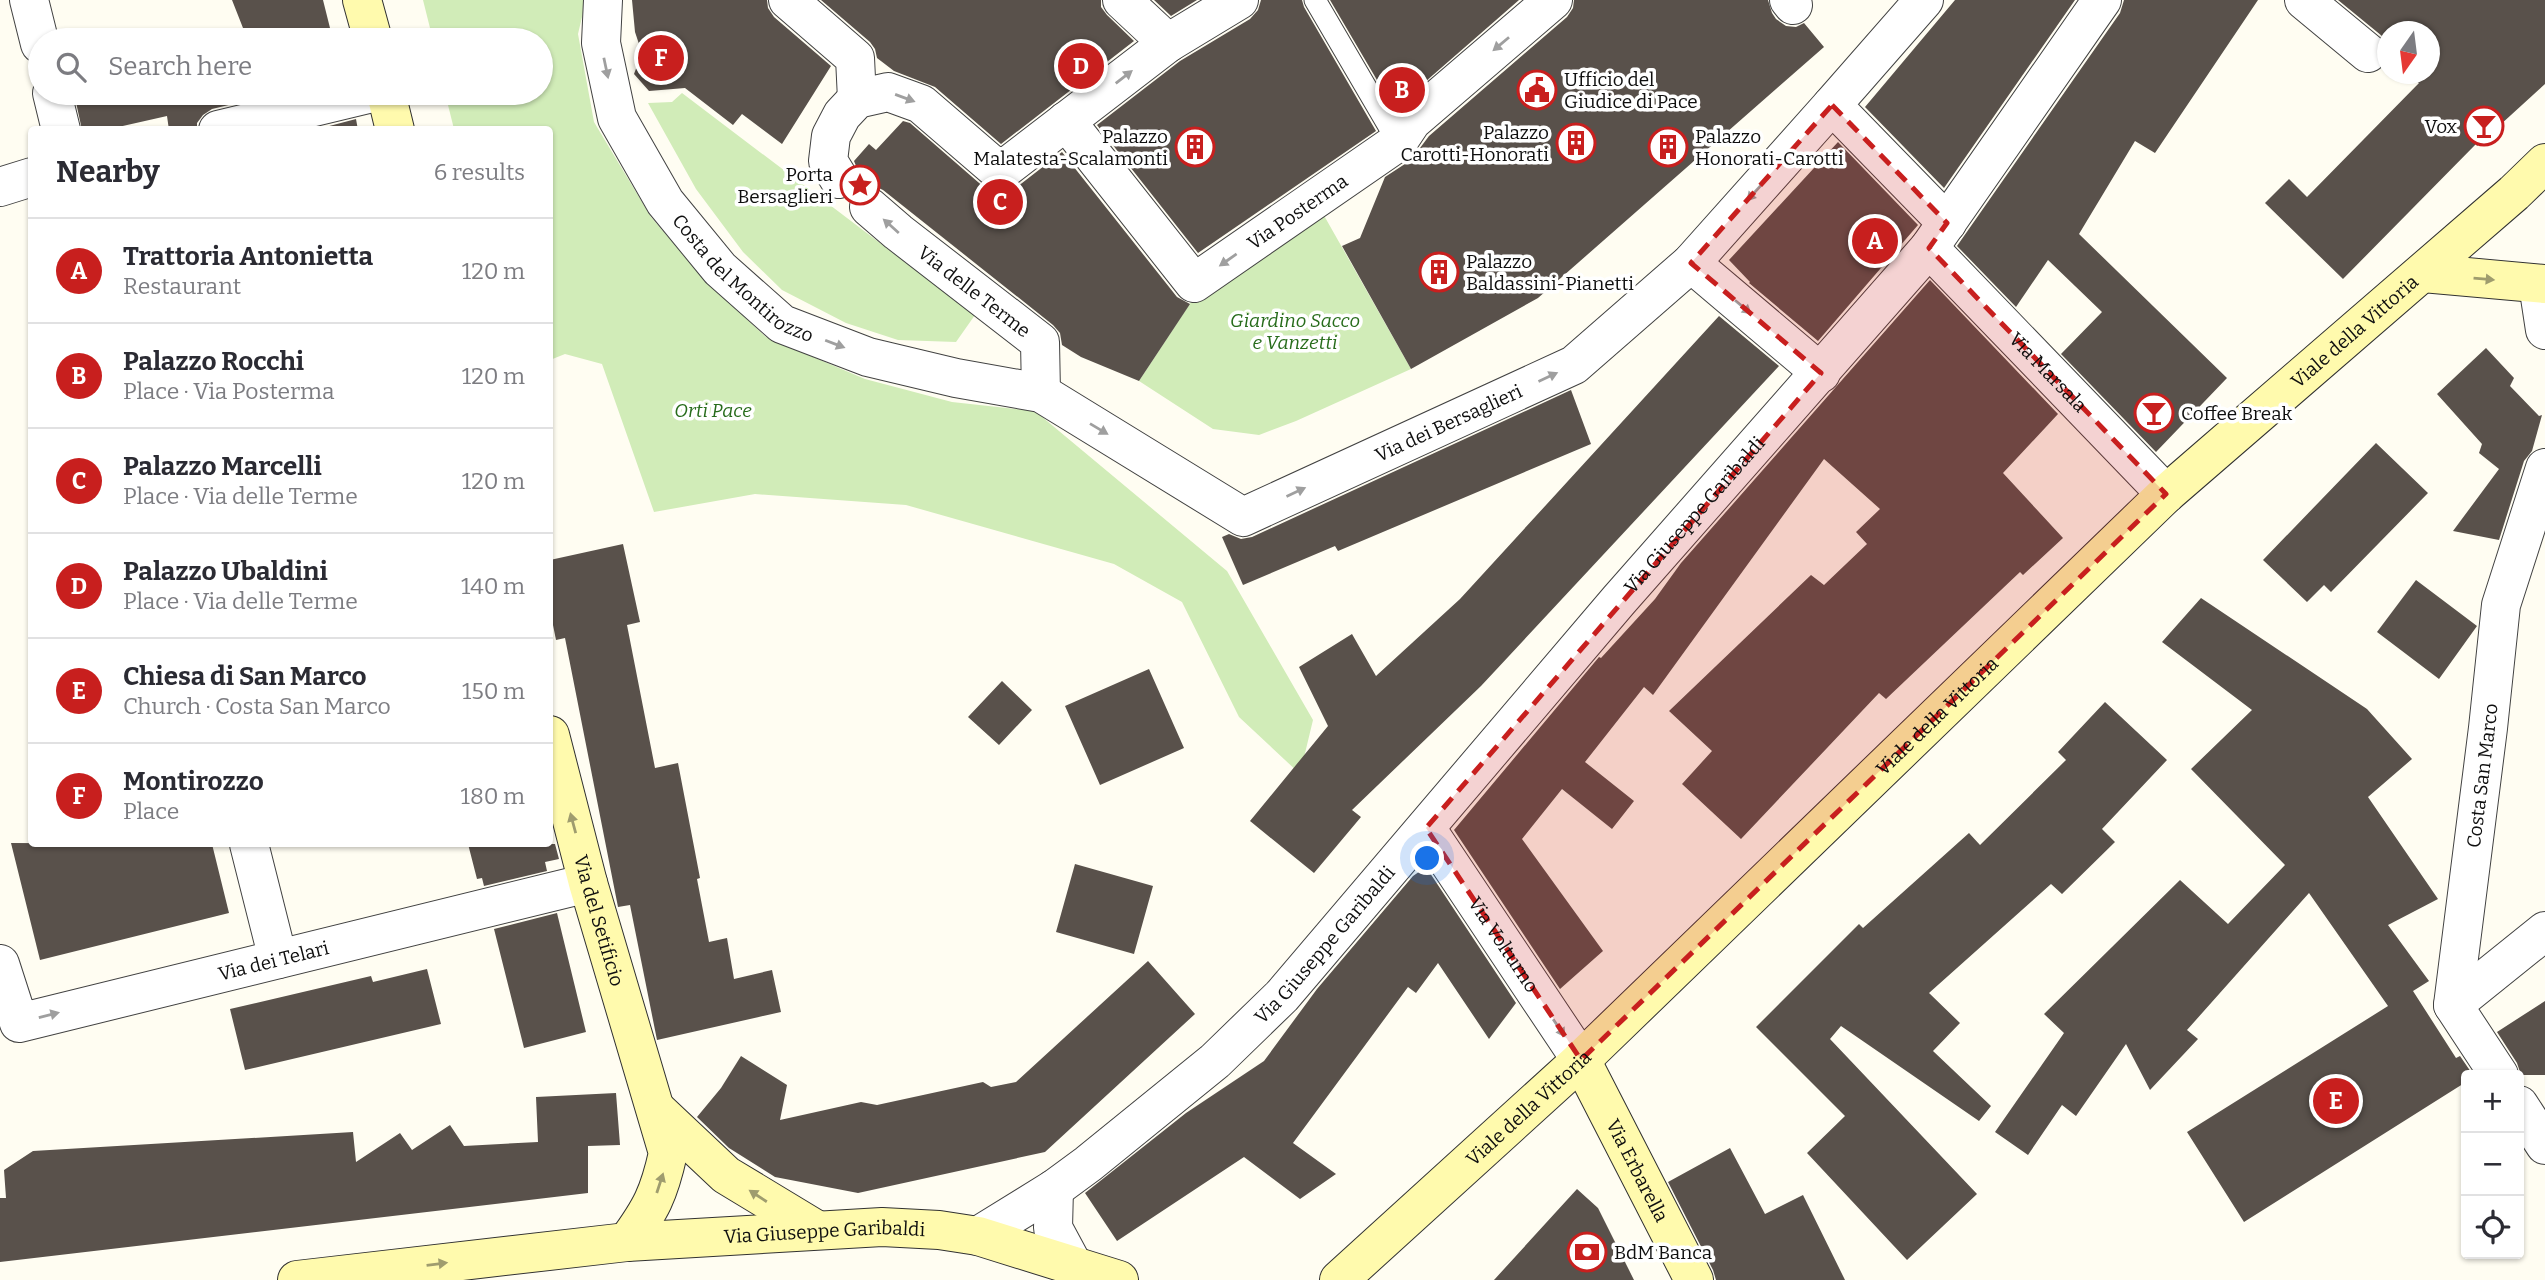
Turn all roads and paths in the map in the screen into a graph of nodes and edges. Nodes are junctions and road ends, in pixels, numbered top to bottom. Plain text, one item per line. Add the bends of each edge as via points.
1 (29, 0) edge
2 (362, 0) edge
3 (603, 0) edge
4 (788, 0) edge
5 (1122, 0) edge
6 (1238, 0) edge
7 (1315, 0) edge
8 (1553, 0) edge
9 (1923, 0) edge
10 (2102, 0) edge
11 (2304, 0) edge
12 (36, 28) edge
13 (370, 28) edge
14 (1168, 43) junction
15 (2368, 52) dead end
16 (858, 99) junction
17 (55, 105) edge
18 (322, 105) edge
19 (389, 105) edge
20 (1832, 105) junction
21 (1066, 121) junction
22 (60, 126) edge
23 (235, 126) edge
24 (394, 126) edge
25 (1398, 142) junction
26 (2545, 163) edge
27 (28, 178) edge
28 (839, 179) dead end
29 (0, 187) edge
30 (870, 207) dead end
31 (1943, 248) junction
32 (1691, 262) junction
33 (2423, 273) junction
34 (2542, 284) edge
35 (2545, 330) edge
36 (1821, 373) junction
37 (1041, 393) junction
38 (2545, 468) edge
39 (2166, 495) junction
40 (553, 747) edge
41 (1426, 828) junction
42 (250, 847) edge
43 (588, 883) junction
44 (2545, 931) edge
45 (278, 958) junction
46 (0, 964) edge
47 (2453, 1005) junction
48 (1581, 1060) junction
49 (2496, 1070) edge
50 (653, 1107) junction
51 (2524, 1113) edge
52 (2545, 1145) edge
53 (1054, 1189) junction
54 (817, 1230) junction
55 (978, 1236) junction
56 (626, 1242) junction
57 (1063, 1273) edge
58 (385, 1275) edge
59 (297, 1280) edge
60 (1119, 1280) edge
61 (1339, 1280) edge
62 (1694, 1280) edge

1 - 12 street
2 - 13 main road
3 -> 37 street, Costa del Montirozzo via 601,43 617,118 665,202 720,269 782,324 868,357 956,379
4 - 16 street via 855,58
5 - 14 street
6 - 14 street
7 - 25 lane
8 -> 25 street, Via Posterma via 1412,121
9 - 20 street
10 - 31 street, Via Giuseppe Garibaldi
11 - 15 street
21 -> 14 street
16 -> 21 street via 888,92 921,104 1000,172
16 - 28 street via 831,136 828,161
17 - 22 street
18 - 23 street
19 - 24 main road
20 - 31 street, Via Marsala
20 -> 32 street
25 -> 21 street, Via Posterma via 1194,283
26 - 33 main road, Viale della Vittoria
27 - 29 street
37 -> 30 street, Via delle Terme via 1040,342
31 - 36 street, Via Giuseppe Garibaldi
31 - 39 street, Via Marsala
32 -> 36 street
37 -> 32 street, Via dei Bersaglieri via 1243,517 1574,365
33 -> 34 main road
33 - 39 main road, Viale della Vittoria
34 - 35 street
36 - 41 street, Via Giuseppe Garibaldi via 1619,600
38 - 47 street, Costa San Marco via 2501,605
39 - 48 main road, Viale della Vittoria
43 -> 40 main road, Via del Setificio
41 -> 48 street, Via Volturno
41 - 53 street, Via Giuseppe Garibaldi via 1282,996 1215,1060
42 - 45 street
43 - 45 street, Via dei Telari
43 - 50 main road, Via del Setificio
44 - 47 street
46 -> 45 street, Via dei Telari via 19,1023
47 - 49 street
48 - 61 main road, Viale della Vittoria
48 - 62 main road, Via Erbarella
54 -> 50 main road via 726,1175
56 -> 50 main road, Via del Setificio via 651,1209 668,1153
51 - 52 street
53 - 55 street, Via Giuseppe Garibaldi
53 - 57 street via 1053,1228
54 - 55 main road, Via Giuseppe Garibaldi via 882,1227
54 - 56 main road, Via Giuseppe Garibaldi
55 - 57 main road
58 -> 56 main road, Via Giuseppe Garibaldi
57 - 60 main road
58 - 59 main road, Via Giuseppe Garibaldi

